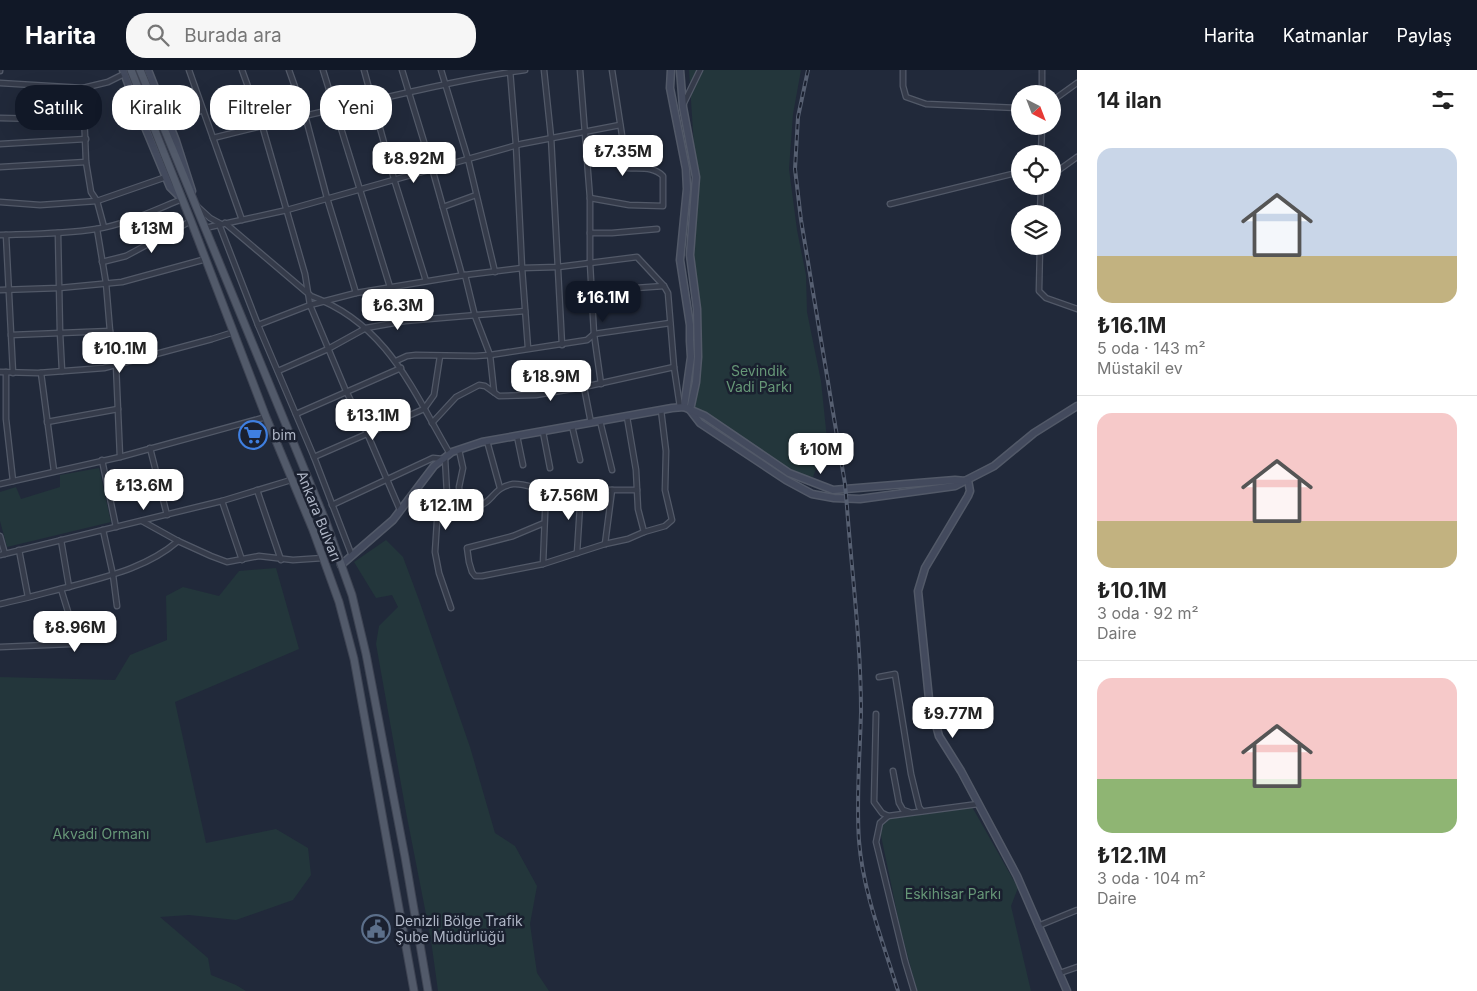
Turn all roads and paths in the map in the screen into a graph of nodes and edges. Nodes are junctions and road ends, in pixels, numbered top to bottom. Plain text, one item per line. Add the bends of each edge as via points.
1 (140, 70) edge
2 (148, 70) edge
3 (189, 70) edge
4 (242, 70) edge
5 (289, 70) edge
6 (323, 70) edge
7 (364, 70) edge
8 (402, 70) edge
9 (441, 70) edge
10 (476, 70) edge
11 (525, 70) edge
12 (544, 70) edge
13 (580, 70) edge
14 (612, 70) edge
15 (671, 70) edge
16 (680, 70) edge
17 (700, 70) edge
18 (903, 70) edge
19 (1042, 70) edge
20 (126, 71) edge
21 (510, 71) edge
22 (477, 77) junction
23 (0, 83) edge
24 (1077, 83) edge
25 (445, 84) junction
26 (33, 85) edge
27 (96, 85) edge
28 (154, 85) edge
29 (247, 85) edge
30 (294, 85) edge
31 (328, 85) edge
32 (369, 85) edge
33 (1042, 85) edge
34 (409, 91) junction
35 (392, 95) edge
36 (1061, 95) edge
37 (682, 107) junction
38 (1011, 108) edge
39 (203, 110) junction
40 (200, 111) edge
41 (0, 118) edge
42 (15, 118) edge
43 (620, 125) junction
44 (86, 130) edge
45 (171, 130) edge
46 (243, 130) edge
47 (263, 130) edge
48 (308, 130) edge
49 (341, 130) edge
50 (381, 130) edge
51 (585, 131) junction
52 (551, 137) junction
53 (213, 138) junction
54 (86, 139) junction
55 (0, 144) edge
56 (516, 145) junction
57 (1077, 157) edge
58 (468, 159) junction
59 (86, 162) junction
60 (0, 167) edge
61 (432, 168) junction
62 (1061, 169) edge
63 (1011, 174) edge
64 (166, 176) junction
65 (394, 179) junction
66 (359, 189) junction
67 (476, 195) junction
68 (327, 198) junction
69 (590, 198) junction
70 (182, 199) junction
71 (96, 201) junction
72 (0, 202) edge
73 (195, 204) junction
74 (890, 204) dead end
75 (443, 207) junction
76 (287, 210) junction
77 (242, 220) junction
78 (191, 221) junction
79 (222, 224) junction
80 (104, 227) junction
81 (205, 228) junction
82 (96, 229) junction
83 (657, 229) dead end
84 (58, 233) junction
85 (590, 233) junction
86 (6, 234) junction
87 (0, 235) edge
88 (1040, 255) edge
89 (206, 260) junction
90 (102, 262) junction
91 (590, 263) junction
92 (558, 267) junction
93 (522, 268) junction
94 (495, 272) junction
95 (463, 275) junction
96 (426, 281) junction
97 (106, 283) junction
98 (664, 286) junction
99 (390, 287) junction
100 (59, 288) junction
101 (10, 289) junction
102 (0, 290) edge
103 (592, 291) junction
104 (356, 293) junction
105 (308, 294) junction
106 (325, 302) junction
107 (310, 305) junction
108 (1077, 309) edge
109 (525, 311) junction
110 (475, 316) junction
111 (670, 323) junction
112 (258, 325) junction
113 (366, 328) junction
114 (110, 331) junction
115 (60, 332) junction
116 (234, 332) junction
117 (594, 334) junction
118 (11, 335) junction
119 (562, 345) junction
120 (528, 348) junction
121 (328, 349) junction
122 (490, 355) junction
123 (440, 356) junction
124 (396, 361) junction
125 (116, 365) junction
126 (674, 367) junction
127 (400, 368) junction
128 (62, 371) junction
129 (0, 372) edge
130 (6, 372) junction
131 (278, 372) junction
132 (13, 373) junction
133 (40, 373) junction
134 (601, 384) junction
135 (584, 387) junction
136 (346, 391) junction
137 (494, 392) junction
138 (1077, 406) edge
139 (685, 408) junction
140 (118, 409) junction
141 (424, 409) junction
142 (661, 410) junction
143 (296, 414) junction
144 (266, 417) junction
145 (627, 417) junction
146 (600, 421) junction
147 (47, 422) junction
148 (432, 423) junction
149 (591, 423) junction
150 (572, 426) junction
151 (543, 432) junction
152 (367, 433) junction
153 (517, 436) junction
154 (7, 440) junction
155 (487, 441) junction
156 (0, 442) edge
157 (150, 448) junction
158 (459, 450) junction
159 (120, 456) junction
160 (314, 457) junction
161 (446, 457) junction
162 (102, 460) junction
163 (580, 460) dead end
164 (523, 465) dead end
165 (550, 468) dead end
166 (612, 470) dead end
167 (54, 471) junction
168 (13, 480) junction
169 (291, 480) junction
170 (968, 480) junction
171 (386, 481) junction
172 (0, 484) edge
173 (500, 488) junction
174 (257, 490) junction
175 (546, 490) junction
176 (581, 490) junction
177 (612, 490) junction
178 (636, 490) junction
179 (222, 501) junction
180 (332, 505) junction
181 (400, 510) junction
182 (167, 515) junction
183 (142, 521) junction
184 (544, 523) junction
185 (116, 527) junction
186 (102, 530) junction
187 (644, 532) junction
188 (0, 536) edge
189 (61, 540) junction
190 (178, 541) junction
191 (605, 544) junction
192 (19, 550) junction
193 (576, 553) junction
194 (3, 554) edge
195 (352, 556) junction
196 (323, 558) junction
197 (242, 560) junction
198 (281, 560) junction
199 (543, 564) junction
200 (341, 565) junction
201 (113, 575) junction
202 (69, 587) junction
203 (62, 589) junction
204 (28, 597) junction
205 (0, 604) edge
206 (117, 606) dead end
207 (451, 608) dead end
208 (0, 647) edge
209 (878, 677) dead end
210 (876, 714) dead end
211 (892, 771) dead end
212 (978, 804) junction
213 (922, 811) junction
214 (912, 812) junction
215 (888, 816) junction
216 (1077, 910) edge
217 (1038, 926) junction
218 (1077, 967) edge
219 (1060, 973) junction
220 (412, 991) edge
221 (428, 991) edge
222 (914, 991) edge
223 (1066, 991) edge

1 - 73 main road, Ankara Bulvarı
2 - 28 street
3 - 39 street
4 - 29 street
5 - 30 street
6 - 31 street
7 - 32 street
8 - 34 street
9 - 25 street
10 - 22 street
11 - 21 street
12 - 52 street
13 - 51 street
14 - 43 street
15 - 139 street via 670,88 687,189 680,260 690,333
16 - 37 street
17 - 37 street
18 - 38 street via 906,97 926,104
19 - 33 street
20 - 27 street
20 - 64 street via 137,108
20 - 70 main road, Ankara Bulvarı
21 - 22 street
21 - 56 street
22 - 25 street
23 - 26 street
24 - 36 street
25 - 34 street
25 - 58 street
34 - 35 street
34 - 61 street
37 - 139 street via 696,177 690,255 697,308 698,357 696,382
39 - 40 street
39 - 53 street
41 - 42 street
43 - 51 street
43 - 69 street via 627,168 653,169 663,176 663,206 629,205
44 - 54 street
45 - 73 street
46 - 53 street
47 - 76 street
48 - 68 street
49 - 66 street
50 - 65 street
51 - 52 street
51 - 69 street
52 - 56 street
52 - 92 street
53 - 77 street
54 - 55 street
54 - 59 street
56 - 58 street
56 - 93 street
57 - 62 street
58 - 61 street
58 - 67 street
59 - 60 street
59 - 71 street via 91,192
61 - 65 street
61 - 75 street
63 - 74 street
64 - 70 street via 170,187
64 - 71 street
65 - 66 street
65 - 96 street
66 - 68 street
66 - 99 street
67 - 75 street
67 - 94 street
68 - 76 street
68 - 104 street
69 - 85 street
70 - 78 main road, Ankara Bulvarı
70 - 80 street
71 - 72 street via 40,205
71 - 80 street
73 - 79 street, Ankara Bulvarı
73 - 81 main road, Ankara Bulvarı
75 - 95 street
76 - 77 street
76 - 105 street
77 - 79 street
78 - 89 main road, Ankara Bulvarı
78 - 90 street via 126,256
79 - 81 street
79 - 105 street, Ankara Bulvarı
79 - 112 street
80 - 82 street
81 - 200 main road, Ankara Bulvarı
82 - 84 street
82 - 90 street
83 - 85 street
84 - 86 street
84 - 100 street
85 - 91 street
86 - 87 street
86 - 101 street
88 - 108 street via 1039,291 1046,298
89 - 97 street
89 - 116 main road, Ankara Bulvarı
90 - 97 street
91 - 92 street
91 - 98 street via 637,257
91 - 103 street
92 - 93 street
92 - 119 street
93 - 94 street
93 - 109 street
94 - 95 street
95 - 96 street
95 - 110 street
96 - 99 street
97 - 100 street
97 - 114 street
98 - 103 street
98 - 111 street via 668,293
99 - 104 street
100 - 101 street
100 - 115 street
101 - 102 street
101 - 118 street
103 - 117 street
104 - 106 street
105 - 106 street, Ankara Bulvarı
105 - 107 street
106 - 107 street
106 - 113 street, Ankara Bulvarı
107 - 112 street
107 - 121 street
109 - 110 street
109 - 120 street
110 - 113 street via 405,321
110 - 122 street
111 - 117 street
111 - 126 street
112 - 131 street
113 - 121 street
113 - 124 street, Ankara Bulvarı
114 - 115 street
114 - 125 street
115 - 118 street
115 - 128 street
116 - 125 street
116 - 144 main road, Ankara Bulvarı
117 - 119 street via 587,340
117 - 134 street
118 - 132 street
119 - 120 street
120 - 122 street
121 - 131 street
121 - 136 street
122 - 123 street
122 - 137 street
123 - 124 street via 407,356
123 - 141 street via 434,394
124 - 127 street, Ankara Bulvarı
125 - 128 street
125 - 140 street
126 - 134 street
126 - 139 street
127 - 136 street
127 - 141 street, Ankara Bulvarı
128 - 133 street
129 - 130 street
130 - 132 street
130 - 154 street
131 - 143 street
132 - 133 street
133 - 147 street
134 - 135 street
135 - 137 street via 509,397
135 - 149 street
136 - 143 street
136 - 152 street
137 - 148 street via 485,386 469,390 451,402
138 - 170 street via 1034,433 994,466
139 - 142 street
139 - 170 street via 705,416 789,473 833,490
139 - 170 street via 700,423 812,494 860,498 955,486
140 - 147 street
140 - 159 street
141 - 148 street, Ankara Bulvarı
141 - 152 street
142 - 145 street
142 - 187 street via 666,451 665,490 672,520 666,526
143 - 160 street
144 - 157 street
144 - 169 main road, Ankara Bulvarı
145 - 146 street
145 - 178 street via 638,484
146 - 149 street
146 - 166 street
147 - 167 street
148 - 161 street, Ankara Bulvarı
149 - 150 street
150 - 151 street
150 - 163 street
151 - 153 street
151 - 165 street
152 - 160 street
152 - 171 street
153 - 155 street
153 - 164 street
154 - 156 street
154 - 168 street
155 - 158 street
155 - 173 street
157 - 159 street
157 - 182 street
158 - 161 street
158 - 173 street via 463,468 460,499 479,506
159 - 162 street
160 - 180 street
161 - 171 street via 433,458
161 - 181 street via 434,466
161 - 207 street via 447,494 437,521 435,552
162 - 167 street
162 - 185 street
167 - 168 street
168 - 172 street
169 - 174 street
169 - 196 main road, Ankara Bulvarı
170 - 212 street via 968,496 925,568 918,592 930,698 939,736
171 - 180 street
171 - 181 street
173 - 175 street via 522,484
174 - 179 street
174 - 198 street
175 - 176 street
175 - 184 street
176 - 177 street
176 - 193 street
177 - 178 street
177 - 191 street
178 - 187 street
179 - 182 street
179 - 197 street
180 - 195 street
181 - 195 street
182 - 183 street
183 - 185 street
183 - 190 street
184 - 199 street
184 - 199 street via 513,536 467,548 468,562 475,576
185 - 186 street
186 - 189 street
186 - 201 street
187 - 191 street
188 - 194 street
189 - 192 street
189 - 202 street
190 - 197 street via 227,562
190 - 201 street via 152,559
191 - 193 street
192 - 194 street
192 - 204 street
193 - 199 street
195 - 200 street
196 - 198 street
196 - 220 main road, Ankara Bulvarı via 354,659 392,860
197 - 198 street via 258,556
200 - 221 main road, Ankara Bulvarı via 366,654
201 - 202 street
201 - 206 street
202 - 203 street
203 - 204 street
203 - 208 street via 75,642
204 - 205 street
209 - 213 street via 895,674 911,774
210 - 215 street via 874,802
211 - 214 street via 898,803 903,810
212 - 213 street
212 - 217 street via 1017,876
213 - 214 street
214 - 215 street
215 - 222 street via 880,823 876,842
216 - 217 street
217 - 219 street
218 - 219 street
219 - 223 street

